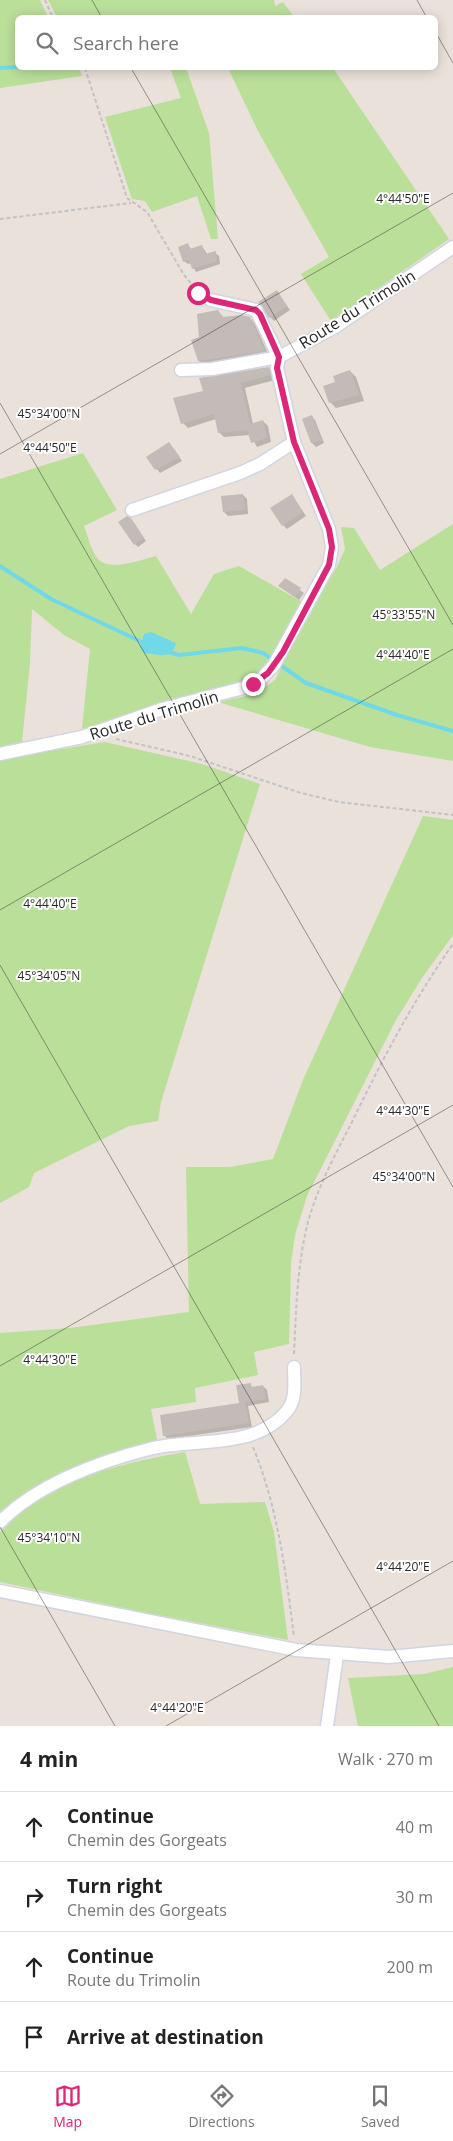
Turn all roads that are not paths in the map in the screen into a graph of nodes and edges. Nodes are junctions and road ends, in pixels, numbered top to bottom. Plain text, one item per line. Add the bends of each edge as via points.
1 (453, 247) edge
2 (211, 300) road end
3 (279, 357) junction
4 (181, 370) dead end
5 (294, 442) junction
6 (132, 510) dead end
7 (0, 754) edge
8 (294, 1367) road end
9 (0, 1522) edge
10 (0, 1591) edge
11 (453, 1651) edge
12 (337, 1655) junction
13 (327, 1726) edge

1 - 3 street, Route du Trimolin via 335,327
2 - 3 street via 256,310
3 - 4 street
3 - 5 street, Route du Trimolin via 277,368
5 - 6 street via 240,473
5 - 7 street, Route du Trimolin via 329,529 332,547 329,565 274,666 261,679 243,688 162,709 100,732
8 - 9 street via 294,1392 287,1411 249,1436 154,1448 113,1461 62,1481 24,1502
10 - 12 street via 296,1650
11 - 12 street via 389,1657
12 - 13 street

